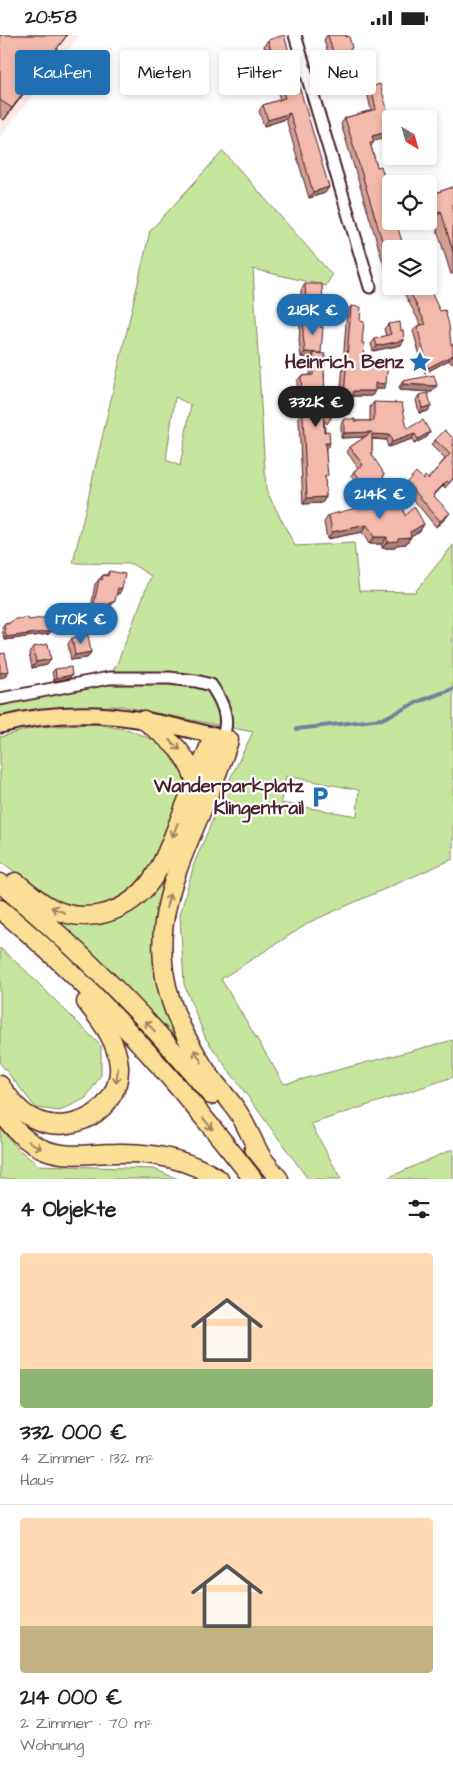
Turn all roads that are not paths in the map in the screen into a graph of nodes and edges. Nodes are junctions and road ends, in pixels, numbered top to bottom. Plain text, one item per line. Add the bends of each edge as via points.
1 (295, 35) edge
2 (370, 287) dead end
3 (0, 699) edge
4 (144, 720) junction
5 (0, 725) edge
6 (221, 738) junction
7 (195, 779) junction
8 (0, 871) edge
9 (0, 883) edge
10 (0, 909) edge
11 (70, 971) junction
12 (0, 1085) edge
13 (0, 1111) edge
14 (261, 1156) junction
15 (219, 1179) edge
16 (253, 1179) edge
17 (279, 1179) edge

1 - 2 street
3 - 6 street via 109,678 196,681 211,685 219,697 227,720
4 - 5 main road via 96,714 60,714
4 - 6 main road
4 -> 7 highway via 183,753
6 - 7 highway
14 -> 6 highway via 238,1112 208,1075 188,1039 171,998 163,962 163,931 169,895
7 -> 8 highway via 155,876 140,895 119,909 90,916 61,912
14 -> 9 highway via 134,1008 70,944
10 - 11 highway
11 -> 12 highway via 84,1000 109,1034 118,1057 116,1086 111,1096 91,1117 68,1124 49,1124 22,1111
11 -> 16 highway via 184,1094
13 -> 15 highway via 25,1139 45,1150 72,1155 157,1155 198,1167
14 - 17 highway

